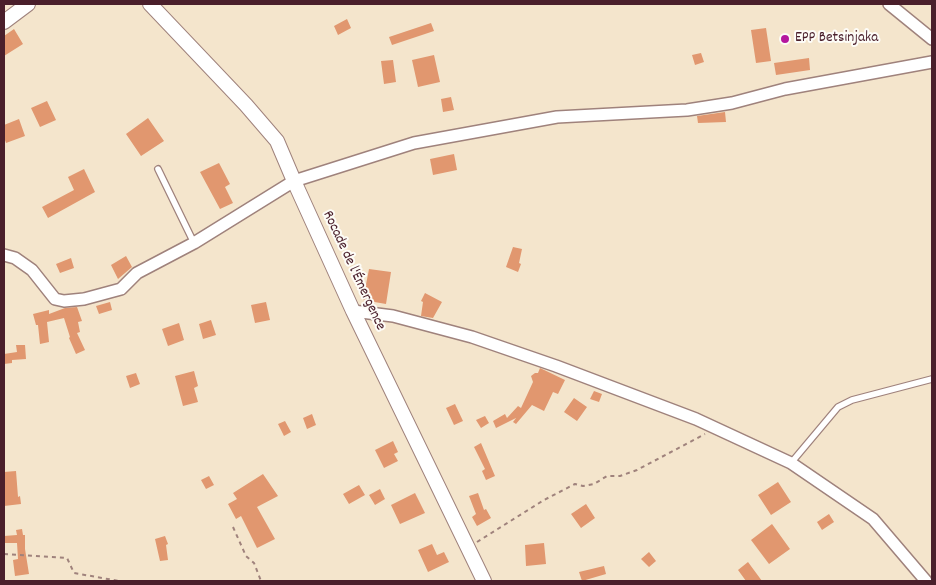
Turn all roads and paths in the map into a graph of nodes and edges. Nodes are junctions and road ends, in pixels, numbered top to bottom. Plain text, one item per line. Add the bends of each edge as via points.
1 (28, 4) edge
2 (150, 4) edge
3 (890, 4) edge
4 (4, 22) edge
5 (932, 39) edge
6 (932, 62) edge
7 (158, 169) dead end
8 (294, 181) junction
9 (194, 243) junction
10 (4, 255) edge
11 (354, 311) junction
12 (932, 379) edge
13 (716, 428) junction
14 (791, 463) junction
15 (234, 527) dead end
16 (468, 548) junction
17 (4, 554) edge
18 (119, 581) edge
19 (261, 581) edge
20 (484, 581) edge
21 (926, 581) edge

1 - 4 street
2 - 8 street, Rocade de l'Émergence via 277,141
3 - 5 street
6 - 8 street via 687,110 557,117 476,131 414,143
7 - 9 lane
8 - 9 street
8 - 11 street, Rocade de l'Émergence
9 - 10 street via 137,273 122,288 64,301 55,300 32,270 15,258
11 - 13 street via 393,316 472,337
11 - 16 street, Rocade de l'Émergence
12 - 14 lane via 852,400 838,407
13 - 14 street
13 - 16 path via 637,470 620,476 607,476 594,484 575,484
14 - 21 street via 873,519
15 - 19 path
16 - 20 street, Rocade de l'Émergence
17 - 18 path via 68,558 74,573

